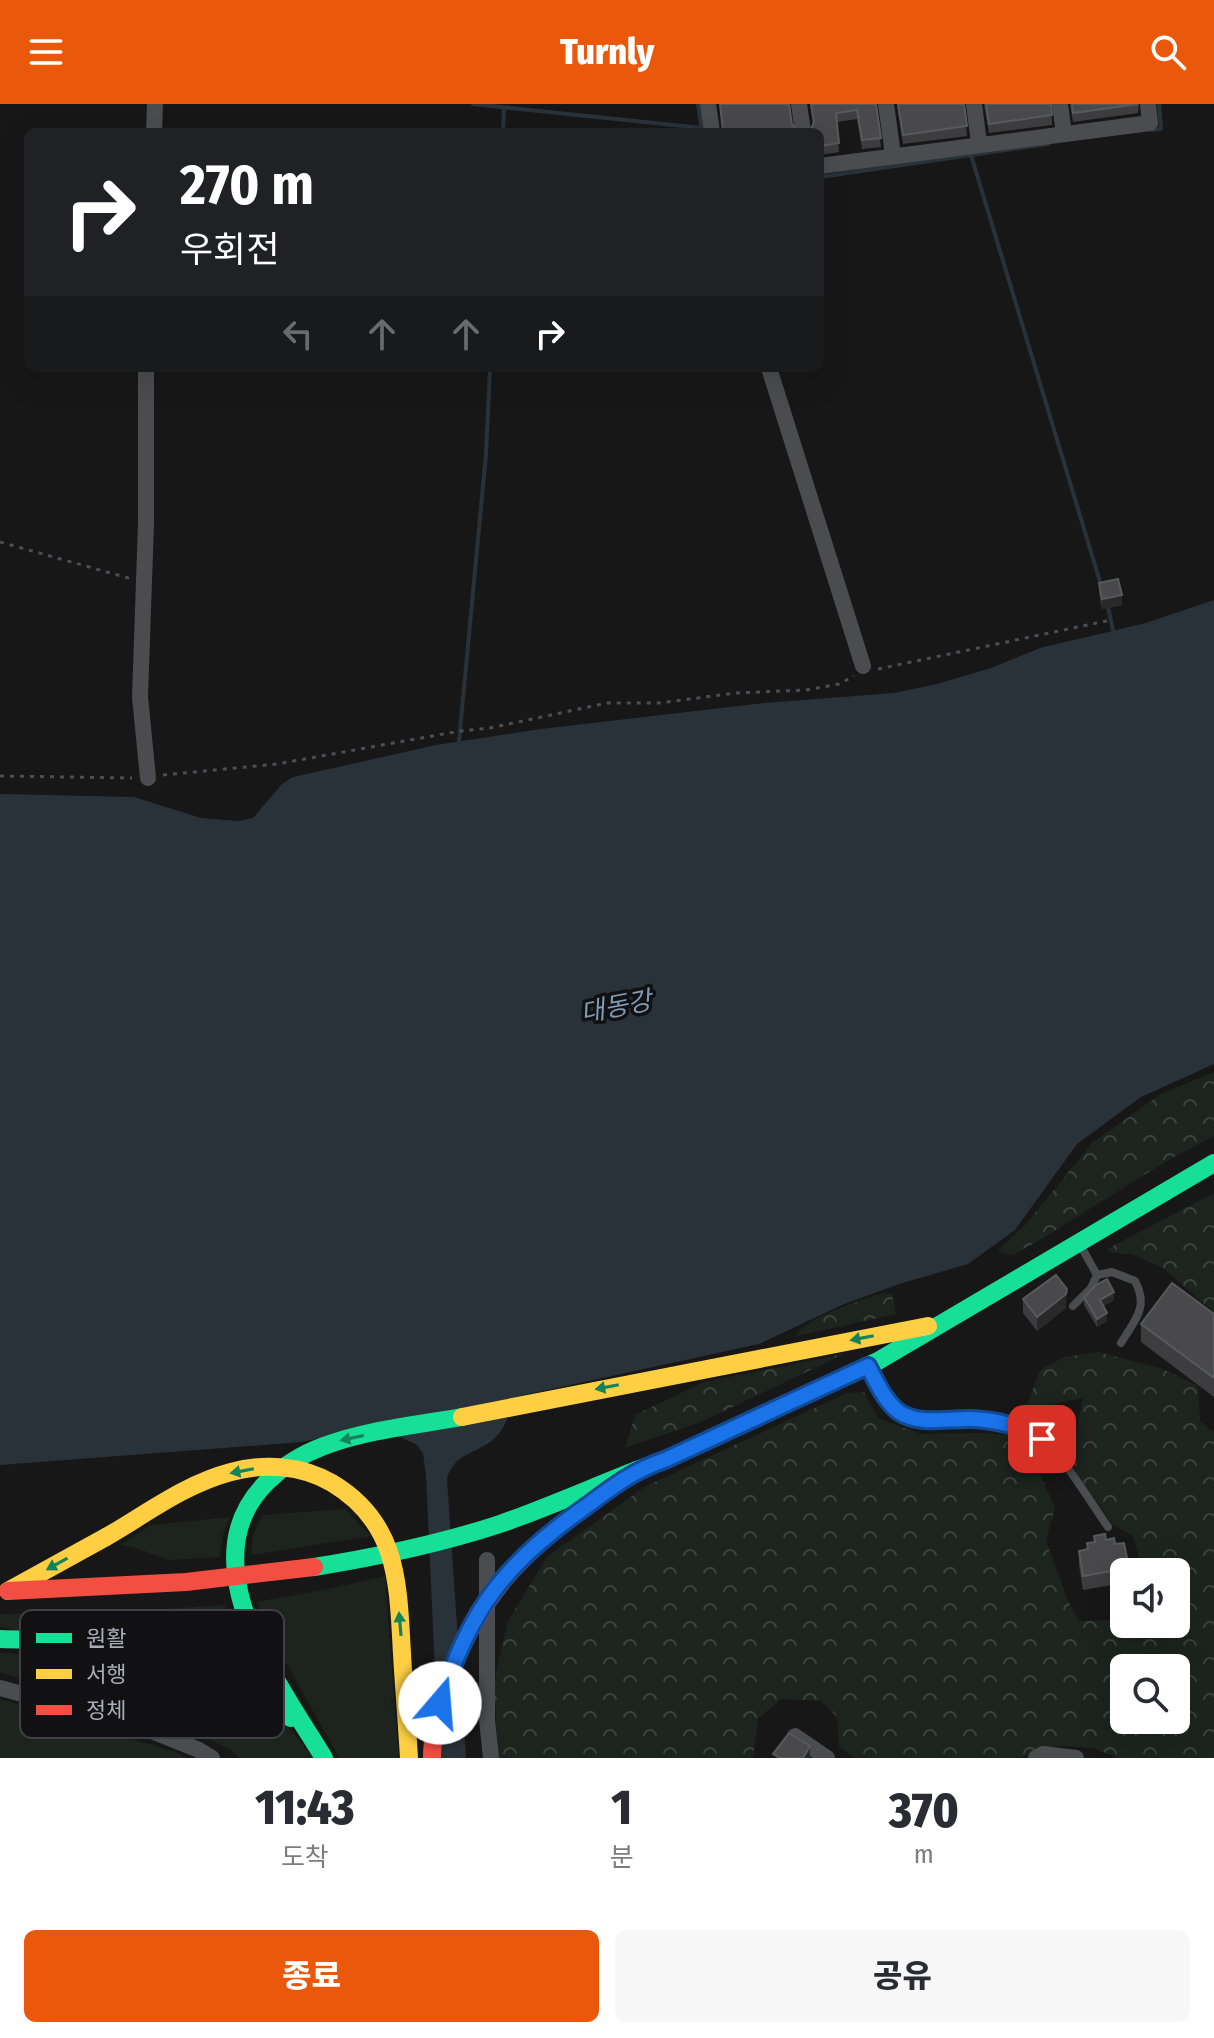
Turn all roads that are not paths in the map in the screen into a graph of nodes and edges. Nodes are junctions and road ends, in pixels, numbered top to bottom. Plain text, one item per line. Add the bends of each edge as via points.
1 (155, 104) edge
2 (708, 104) edge
3 (799, 104) edge
4 (886, 104) edge
5 (974, 104) edge
6 (1060, 104) edge
7 (1148, 104) edge
8 (154, 128) edge
9 (711, 128) edge
10 (802, 128) edge
11 (1064, 134) junction
12 (979, 143) junction
13 (893, 155) junction
14 (824, 165) edge
15 (146, 372) edge
16 (770, 372) edge
17 (867, 667) road end
18 (148, 778) road end
19 (1214, 1163) edge
20 (1079, 1242) junction
21 (1097, 1275) junction
22 (1073, 1306) dead end
23 (939, 1324) junction
24 (1121, 1343) dead end
25 (873, 1363) junction
26 (637, 1470) junction
27 (1108, 1527) dead end
28 (487, 1560) dead end
29 (4, 1592) edge
30 (245, 1610) edge
31 (0, 1639) edge
32 (20, 1640) edge
33 (0, 1688) edge
34 (284, 1690) edge
35 (20, 1693) edge
36 (284, 1710) edge
37 (795, 1736) edge
38 (169, 1738) edge
39 (321, 1753) edge
40 (212, 1758) edge
41 (409, 1758) edge
42 (432, 1758) edge
43 (491, 1758) edge
44 (827, 1758) edge
45 (1036, 1758) edge
46 (1076, 1758) edge

1 - 8 street
2 - 9 street
3 - 10 street
4 - 13 street
5 - 12 street
6 - 11 street
7 - 11 street via 1150,123
11 - 12 street
12 - 13 street
13 - 14 street
15 - 18 street via 140,697
16 - 17 street
19 - 20 main road
20 - 21 lane
20 - 23 main road
21 - 22 lane
21 - 24 lane via 1123,1274 1142,1293 1142,1305
23 - 25 main road
23 -> 30 main road, bridge via 323,1444 278,1471 249,1503 237,1527 234,1545
25 - 26 main road
25 - 27 lane via 887,1400 908,1416 986,1420 1032,1432 1062,1459
26 - 29 main road, bridge via 477,1531 331,1565 176,1585
26 - 42 main road, bridge via 518,1560 493,1589 455,1657 435,1719
28 - 43 street
41 -> 29 main road, bridge via 391,1555 369,1512 320,1476 271,1466 229,1473
31 - 32 main road
33 - 35 street
34 -> 39 main road, bridge
36 - 39 main road
37 - 44 street
38 - 40 street
45 - 46 street

